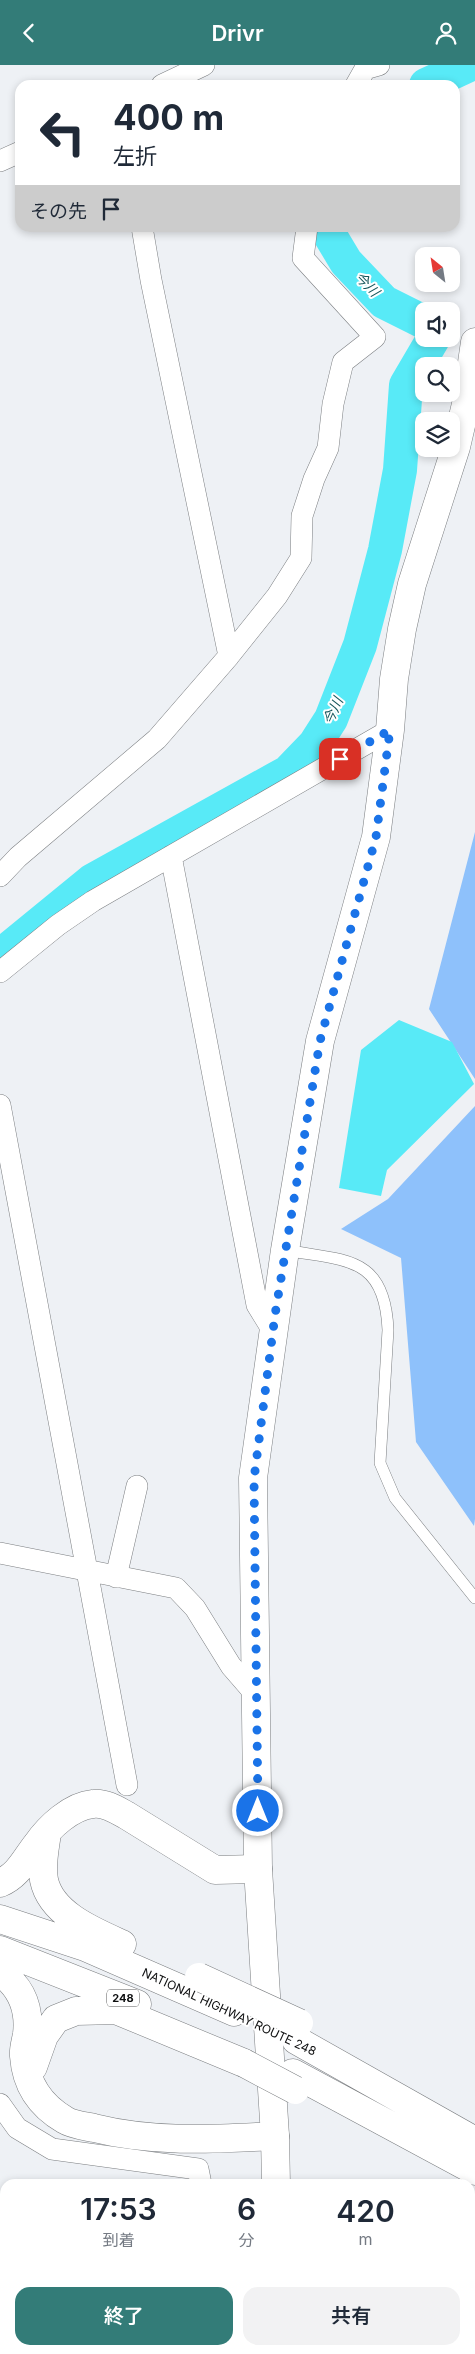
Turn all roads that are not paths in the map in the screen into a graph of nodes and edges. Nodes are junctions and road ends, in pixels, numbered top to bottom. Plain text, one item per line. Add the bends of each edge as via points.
1 (204, 65) edge
2 (172, 80) edge
3 (15, 154) edge
4 (0, 161) edge
5 (143, 232) edge
6 (306, 232) edge
7 (475, 342) edge
8 (229, 656) junction
9 (390, 730) junction
10 (171, 856) junction
11 (0, 876) edge
12 (0, 972) edge
13 (0, 1105) edge
14 (285, 1249) junction
15 (273, 1331) junction
16 (136, 1485) dead end
17 (0, 1553) edge
18 (89, 1571) junction
19 (116, 1577) junction
20 (475, 1598) edge
21 (257, 1696) junction
22 (127, 1785) dead end
23 (48, 1832) junction
24 (258, 1869) junction
25 (0, 1883) edge
26 (0, 1919) edge
27 (0, 1950) edge
28 (0, 1972) edge
29 (297, 2031) junction
30 (245, 2056) junction
31 (29, 2080) junction
32 (294, 2081) junction
33 (0, 2104) edge
34 (276, 2136) junction
35 (475, 2141) edge
36 (475, 2171) edge
37 (475, 2177) edge
38 (200, 2179) edge
39 (276, 2179) edge

1 - 2 street
3 - 4 street
5 - 8 street
6 - 8 street via 303,257 375,337 343,363 333,404 328,448 302,516 301,558 277,596
7 - 9 main road via 456,447 412,584 402,629
8 - 11 street via 157,739
9 - 10 street
9 - 14 main road via 376,837 320,1041
10 - 12 street via 93,901
10 - 15 street via 257,1305
13 - 18 street
14 - 15 main road
14 - 20 lane via 355,1262 381,1286 388,1330 380,1463 395,1497
15 - 21 main road via 254,1479
16 - 19 street
17 - 18 street
18 - 19 street
18 - 22 street
19 - 21 street via 176,1588 195,1608 231,1666
21 - 24 main road
23 - 24 main road via 74,1811 94,1803 126,1815 216,1870
23 - 25 main road via 10,1879
23 - 29 main road, bridge via 43,1859 44,1879 52,1901 90,1930 200,1977
24 - 34 main road
26 - 29 main road, NATIONAL HIGHWAY ROUTE 248 / 248 via 85,1947 234,2011
27 - 30 main road, NATIONAL HIGHWAY ROUTE 248 / 248
28 - 31 main road via 19,1991 28,2011 24,2055
29 - 35 main road, NATIONAL HIGHWAY ROUTE 248 via 324,2056
30 - 31 main road via 116,2010 76,2011 56,2019 44,2036
30 - 32 main road, NATIONAL HIGHWAY ROUTE 248 / 248
31 - 34 main road via 37,2097 50,2111 67,2121 110,2132 196,2140
32 - 36 main road, NATIONAL HIGHWAY ROUTE 248 / 248
32 - 37 main road
33 - 38 street via 18,2127 52,2149 198,2169
34 - 39 main road

